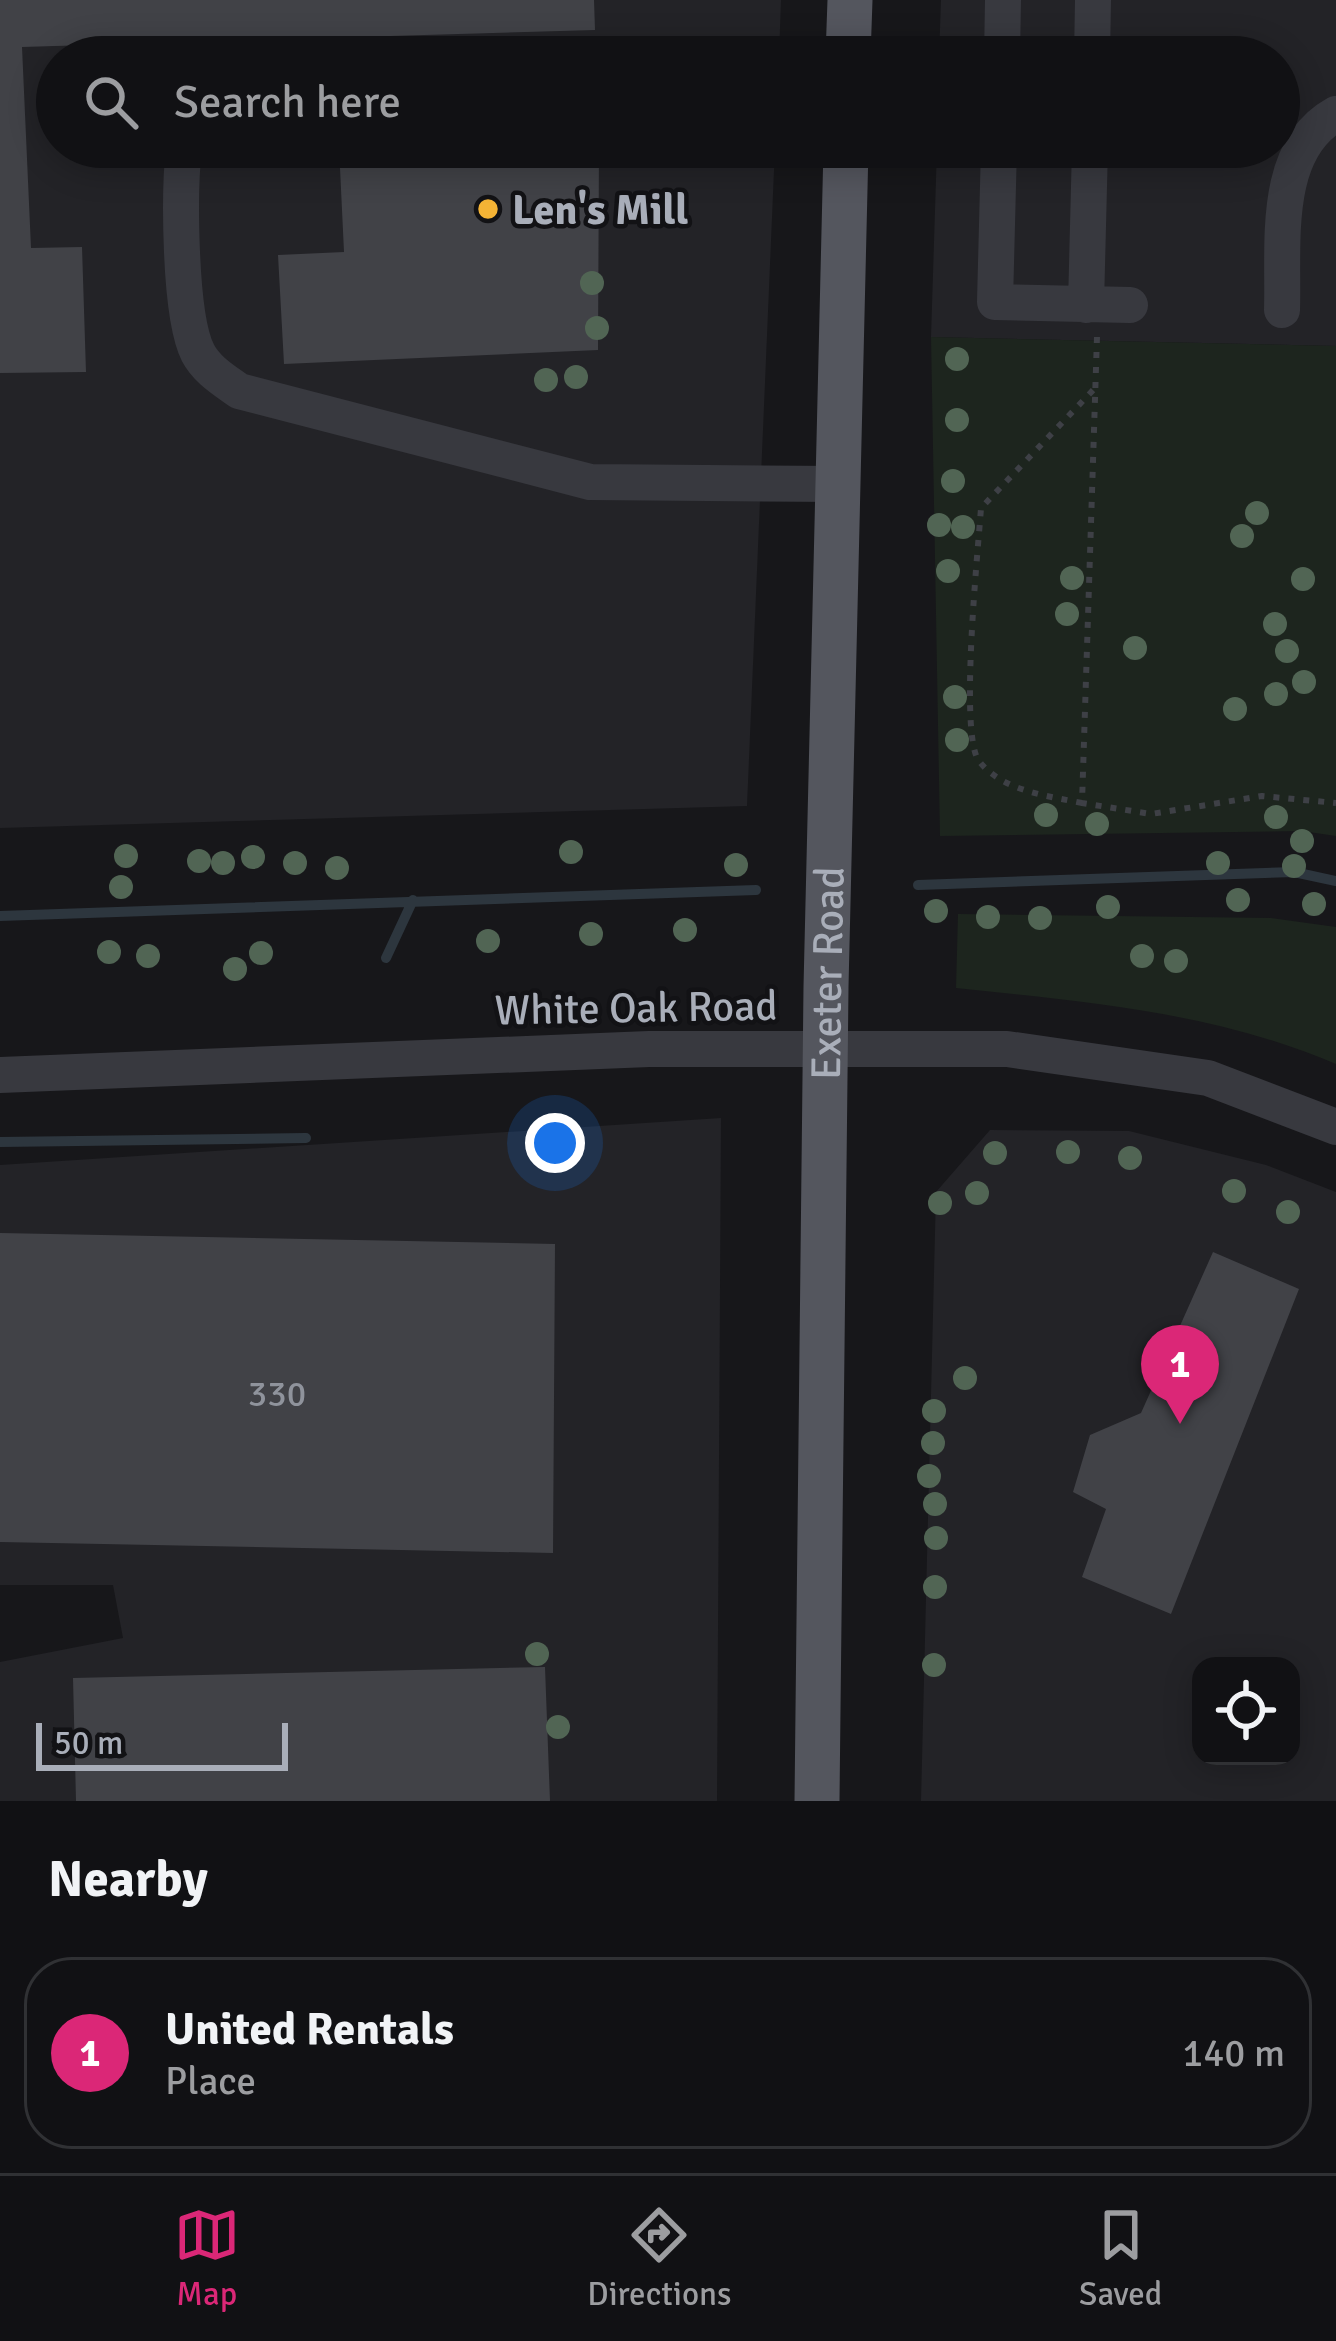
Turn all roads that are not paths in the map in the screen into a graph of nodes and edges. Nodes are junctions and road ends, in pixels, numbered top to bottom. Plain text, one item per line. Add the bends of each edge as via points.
1 (850, 0) edge
2 (1003, 0) edge
3 (1094, 0) edge
4 (849, 36) edge
5 (1002, 36) edge
6 (1093, 36) edge
7 (1336, 113) edge
8 (1300, 154) edge
9 (182, 168) edge
10 (846, 168) edge
11 (998, 168) edge
12 (1092, 168) edge
13 (1294, 168) edge
14 (1282, 310) dead end
15 (838, 484) junction
16 (825, 1048) junction
17 (0, 1075) edge
18 (1336, 1127) edge
19 (817, 1801) edge

1 - 4 main road
2 - 5 street
3 - 6 street
7 - 8 street via 1312,127
9 - 15 street via 192,334 210,370 239,391 590,482
10 - 15 main road, Exeter Road
11 - 12 street via 995,302 1104,310
13 - 14 street via 1286,186
15 - 16 main road, Exeter Road
16 - 17 street, White Oak Road
16 - 18 street, White Oak Road via 1007,1049 1208,1078
16 - 19 main road, Exeter Road

